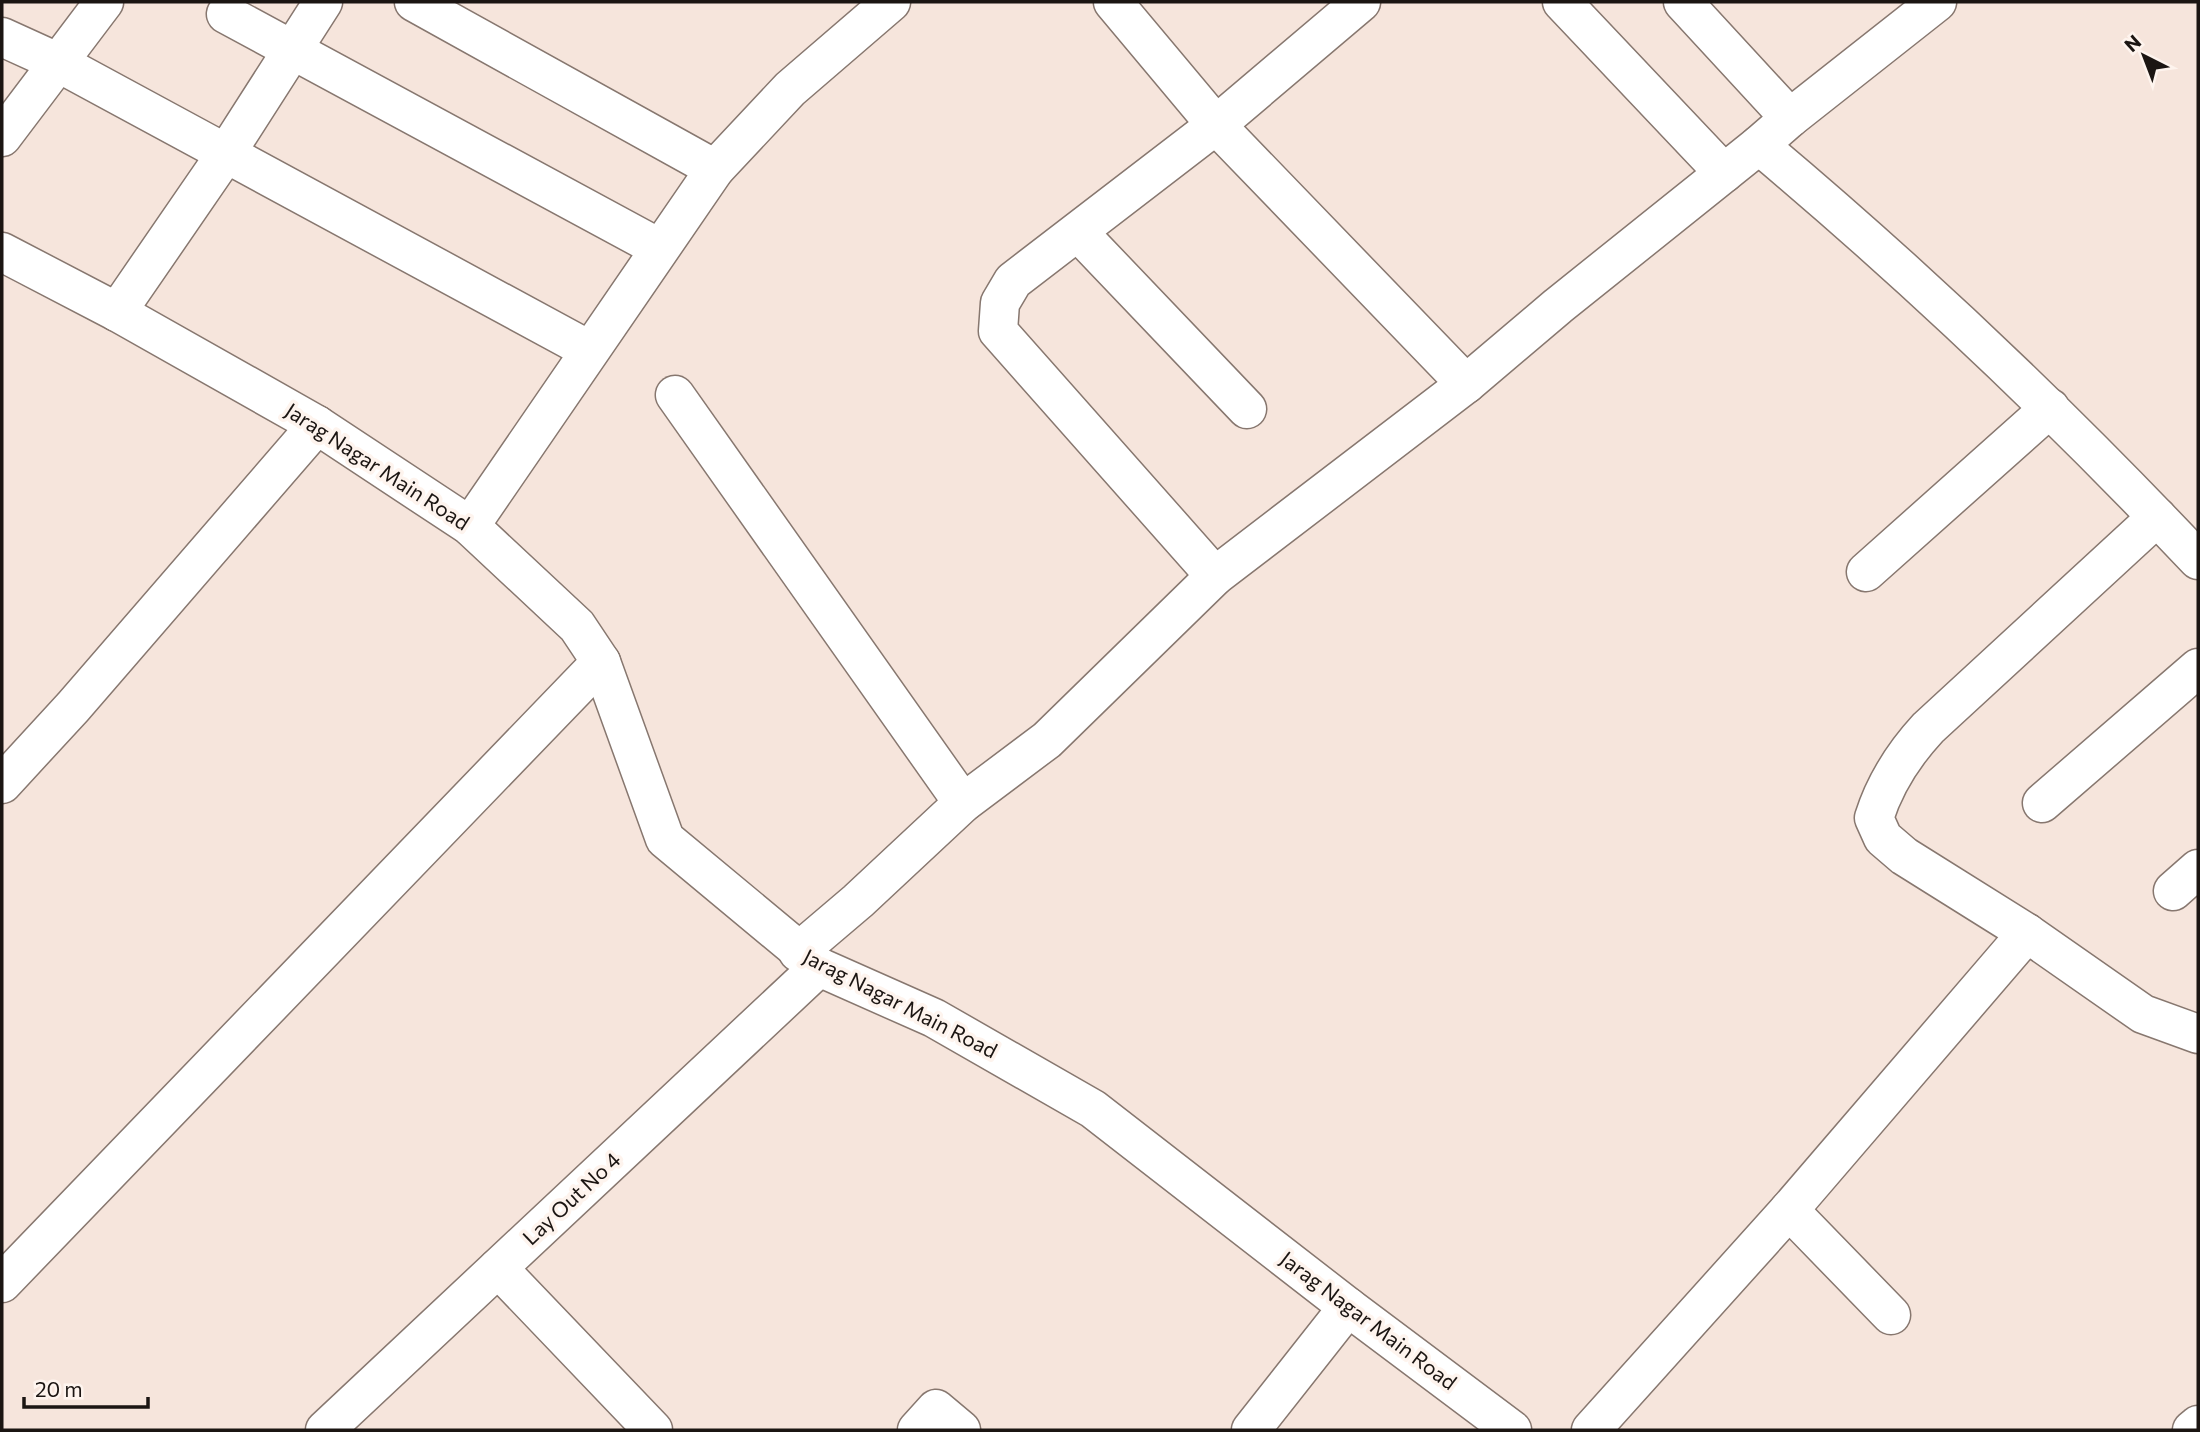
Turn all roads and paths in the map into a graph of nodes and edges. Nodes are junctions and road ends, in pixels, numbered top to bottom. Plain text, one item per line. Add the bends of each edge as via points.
1 (104, 2) edge
2 (323, 2) edge
3 (414, 2) edge
4 (891, 2) edge
5 (1113, 2) edge
6 (1361, 2) edge
7 (1563, 2) edge
8 (1683, 2) edge
9 (1937, 2) edge
10 (226, 14) dead end
11 (2, 37) edge
12 (292, 48) junction
13 (57, 62) junction
14 (1790, 118) junction
15 (1216, 125) junction
16 (2, 137) edge
17 (1759, 145) junction
18 (225, 155) junction
19 (715, 169) junction
20 (1724, 173) junction
21 (1077, 232) junction
22 (659, 248) junction
23 (2, 252) edge
24 (117, 312) junction
25 (589, 350) junction
26 (1466, 384) junction
27 (675, 395) dead end
28 (2050, 408) junction
29 (1247, 410) dead end
30 (317, 425) junction
31 (2157, 517) junction
32 (470, 526) junction
33 (2198, 560) edge
34 (1866, 572) dead end
35 (1215, 576) junction
36 (601, 662) junction
37 (2198, 668) edge
38 (10, 764) edge
39 (963, 803) junction
40 (2042, 803) dead end
41 (2027, 933) junction
42 (809, 960) junction
43 (2198, 1034) edge
44 (1789, 1210) junction
45 (498, 1268) junction
46 (2, 1283) edge
47 (1348, 1307) junction
48 (1891, 1315) dead end
49 (2198, 1425) edge
50 (325, 1430) edge
51 (653, 1430) edge
52 (917, 1430) edge
53 (961, 1430) edge
54 (1251, 1430) edge
55 (1512, 1430) edge
56 (1591, 1430) edge
57 (2192, 1430) edge

1 - 13 street
2 - 12 street
3 - 19 street
4 - 19 street via 790,89
5 - 15 street
6 - 15 street
7 - 20 street
8 - 14 street
9 - 14 street, Lay Out No 4
10 - 12 street
11 - 13 street
12 - 18 street
12 - 22 street
13 - 16 street
13 - 18 street
14 - 17 street, Lay Out No 4
15 - 21 street
15 - 26 street
17 - 20 street, Lay Out No 4
17 - 28 street via 1857,227
18 - 24 street
18 - 25 street
19 - 22 street
20 - 26 street, Lay Out No 4
21 - 29 street
21 - 35 street via 1013,281 1000,303 998,331
22 - 25 street
23 - 24 street, Jarag Nagar Main Road
24 - 30 street, Jarag Nagar Main Road
25 - 32 street
26 - 35 street, Lay Out No 4
27 - 39 street
28 - 31 street
28 - 34 street
30 - 32 street, Jarag Nagar Main Road
30 - 38 street
31 - 33 street
31 - 41 street via 1928,728 1881,794 1874,818 1883,838 1903,856
32 - 36 street, Jarag Nagar Main Road via 577,626
35 - 39 street, Lay Out No 4 via 1047,740
36 - 42 street, Jarag Nagar Main Road via 665,839
36 - 46 street
37 - 40 street
39 - 42 street, Lay Out No 4 via 858,901
41 - 43 street via 2143,1014
41 - 44 street
42 - 45 street, Lay Out No 4
42 - 47 street, Jarag Nagar Main Road via 934,1018 1093,1109
44 - 48 street
44 - 56 street
45 - 50 street, Lay Out No 4
45 - 51 street
47 - 54 street
47 - 55 street, Jarag Nagar Main Road
49 - 57 street
52 - 53 street via 936,1409

